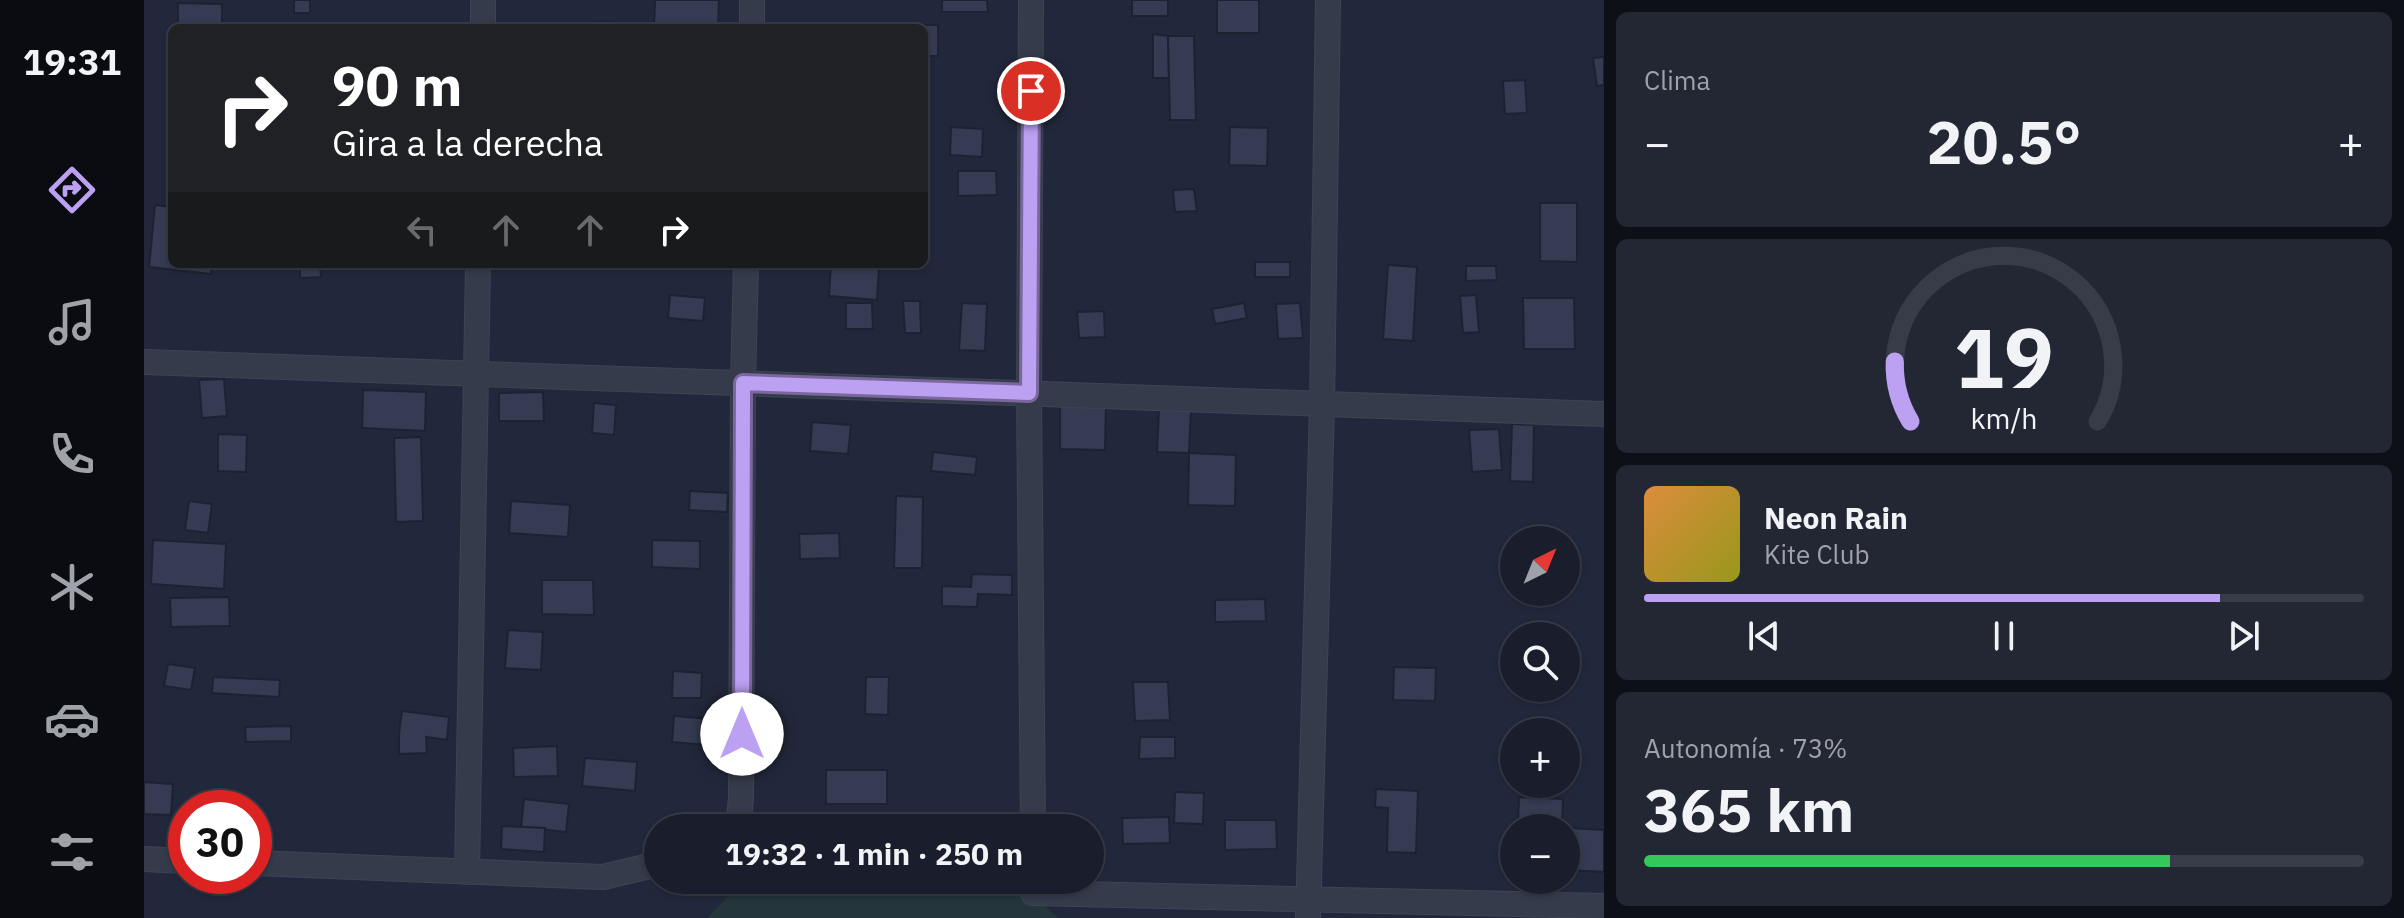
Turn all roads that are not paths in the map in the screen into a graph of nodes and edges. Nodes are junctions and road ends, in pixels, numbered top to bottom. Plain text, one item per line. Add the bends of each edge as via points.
1 (483, 0) edge
2 (752, 0) edge
3 (1031, 0) edge
4 (1328, 0) edge
5 (483, 24) edge
6 (752, 24) edge
7 (478, 268) edge
8 (746, 268) edge
9 (144, 362) edge
10 (477, 374) junction
11 (743, 383) junction
12 (1029, 393) junction
13 (1322, 406) junction
14 (1604, 414) edge
15 (739, 814) edge
16 (1033, 814) edge
17 (144, 859) edge
18 (168, 860) edge
19 (272, 864) edge
20 (644, 867) edge
21 (467, 872) junction
22 (1051, 894) edge
23 (1604, 906) edge
24 (1308, 908) edge

1 - 5 street
2 - 6 street
3 - 12 street
4 - 13 street
7 - 10 street
8 - 11 street
9 - 10 street
10 - 11 street
10 - 21 street
11 - 12 street
11 - 15 street
12 - 13 street
12 - 16 street
13 - 14 street
13 - 24 street
17 - 18 street
19 - 21 street
20 - 21 street via 603,877
22 - 24 street
23 - 24 street

